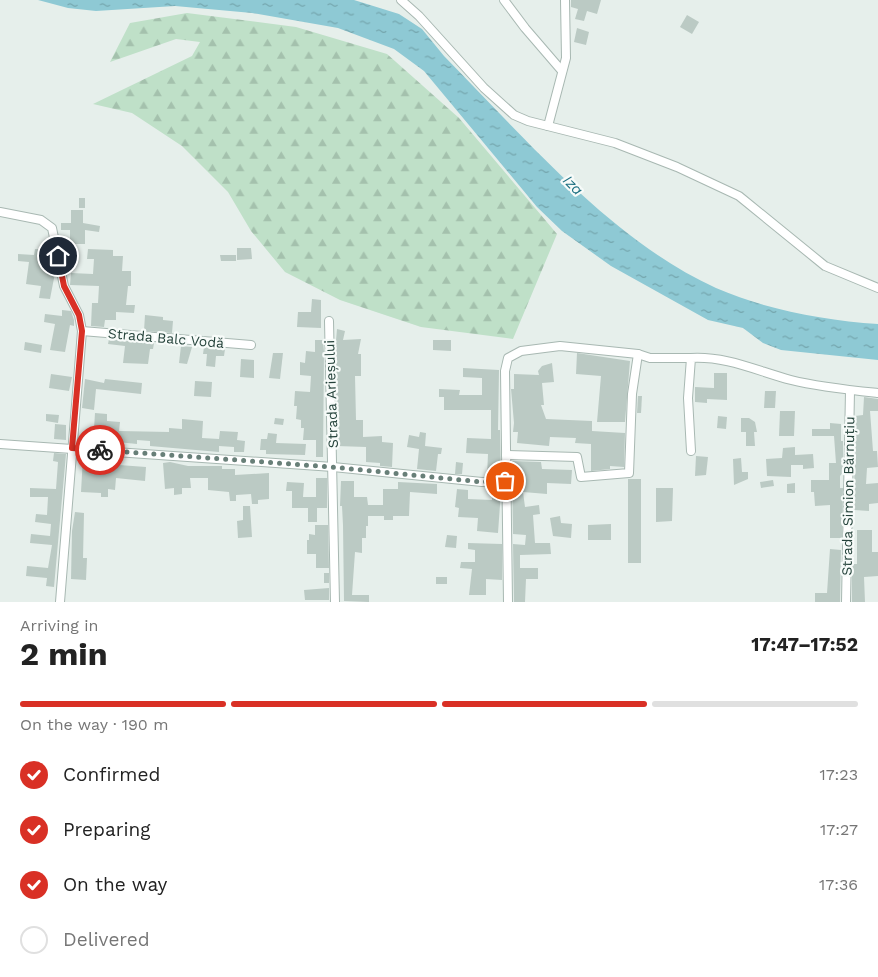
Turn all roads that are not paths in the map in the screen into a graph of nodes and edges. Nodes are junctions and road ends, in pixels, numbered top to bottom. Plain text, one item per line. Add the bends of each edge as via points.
1 (402, 0) edge
2 (504, 0) edge
3 (565, 0) edge
4 (562, 71) junction
5 (548, 126) junction
6 (0, 212) edge
7 (878, 288) edge
8 (329, 321) dead end
9 (82, 331) junction
10 (251, 345) dead end
11 (638, 354) junction
12 (691, 358) junction
13 (850, 391) junction
14 (878, 393) edge
15 (0, 444) edge
16 (72, 448) junction
17 (691, 451) dead end
18 (506, 455) junction
19 (332, 467) junction
20 (505, 481) junction
21 (60, 602) edge
22 (335, 602) edge
23 (508, 602) edge
24 (846, 602) edge

1 - 5 street via 503,107 521,118
2 - 4 street
3 - 4 street via 566,58
4 - 5 street
5 - 7 street via 615,142 739,196 825,266
6 - 9 street via 41,220 52,228 64,286 79,315
8 - 19 street, Strada Arieșului
9 - 10 street, Strada Balc Vodă
9 - 16 street
11 - 12 street via 650,358
11 - 18 street via 560,346 521,352 508,358 505,371
11 - 18 street via 632,394 629,473 581,477 577,457
12 - 13 street via 730,361 792,380
12 - 17 street via 688,398
13 - 14 street
13 - 24 street, Strada Simion Bărnuțiu
15 - 16 street
16 - 19 street, Strada Arieșului
16 - 21 street
18 - 20 street
19 - 20 street, Strada Arieșului via 482,482
19 - 22 street, Strada Arieșului
20 - 23 street

